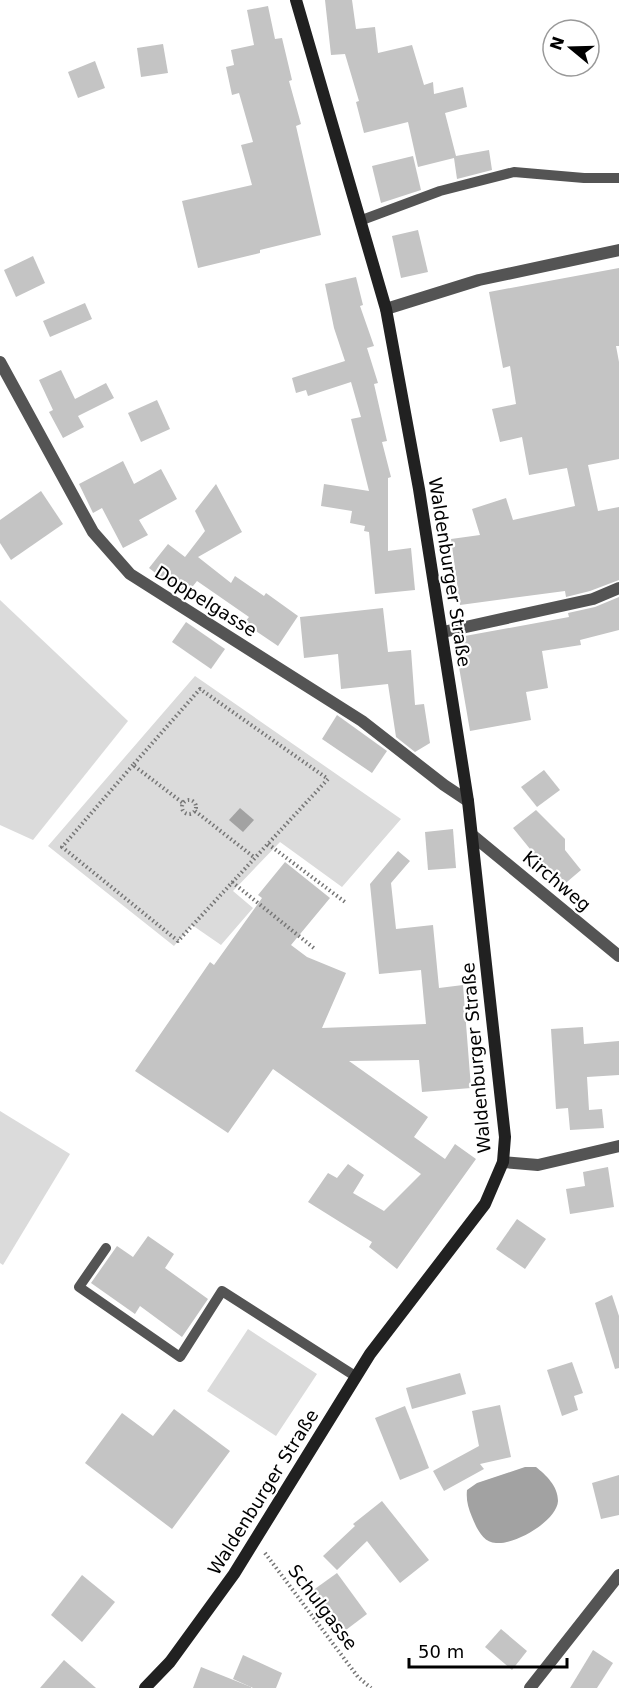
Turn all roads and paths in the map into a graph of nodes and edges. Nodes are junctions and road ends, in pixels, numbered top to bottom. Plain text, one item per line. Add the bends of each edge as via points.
1 (296, 0) edge
2 (619, 178) edge
3 (362, 220) junction
4 (619, 250) edge
5 (386, 309) junction
6 (0, 362) edge
7 (619, 588) edge
8 (442, 632) junction
9 (133, 765) junction
10 (468, 801) junction
11 (183, 803) junction
12 (195, 811) junction
13 (472, 835) junction
14 (268, 844) junction
15 (255, 858) junction
16 (231, 882) junction
17 (345, 902) dead end
18 (315, 949) dead end
19 (619, 956) edge
20 (614, 1148) edge
21 (503, 1162) junction
22 (106, 1248) dead end
23 (355, 1376) junction
24 (255, 1540) junction
25 (619, 1575) edge
26 (145, 1688) edge
27 (371, 1688) edge
28 (530, 1688) edge

1 - 3 main road, Waldenburger Straße
2 - 3 lane via 514,171 440,191
3 - 5 main road, Waldenburger Straße
4 - 5 street via 479,280
5 - 8 main road, Waldenburger Straße
6 - 10 street, Doppelgasse via 93,532 130,574 362,721
7 - 8 street via 593,599
8 - 10 main road, Waldenburger Straße
9 - 11 path
9 - 14 path via 200,689 328,778
9 - 16 path via 62,847 178,941
10 - 13 main road, Waldenburger Straße
11 - 12 path via 191,800
11 - 12 path via 181,808 186,814
12 - 15 path
13 - 19 street, Kirchweg
13 - 21 main road, Waldenburger Straße via 505,1137
14 - 15 path
14 - 17 path
15 - 16 path
16 - 18 path
20 - 21 street, Waldenburger Straße via 538,1165
21 - 23 main road, Waldenburger Straße via 485,1204
22 - 23 lane via 79,1287 180,1357 222,1291
23 - 24 main road, Waldenburger Straße
24 - 26 main road, Waldenburger Straße via 170,1662
24 - 27 path, Schulgasse via 358,1677
25 - 28 street

